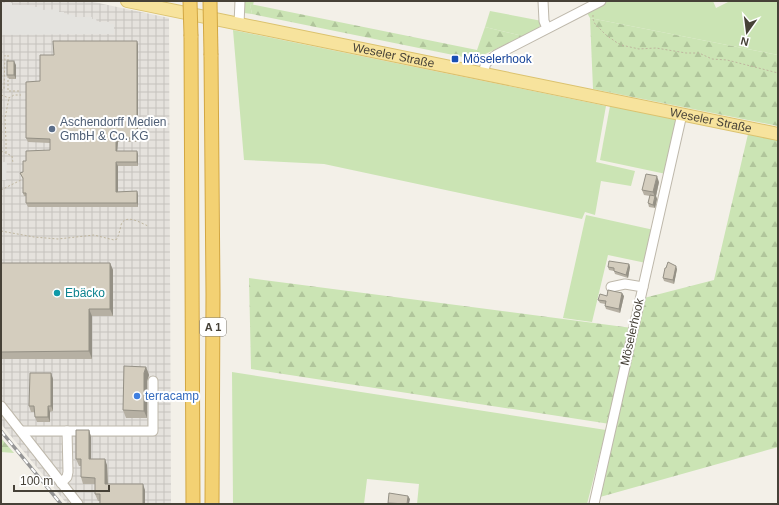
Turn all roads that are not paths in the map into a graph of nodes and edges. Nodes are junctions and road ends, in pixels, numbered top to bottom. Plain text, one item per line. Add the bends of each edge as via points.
1 (127, 1) edge
2 (190, 1) edge
3 (210, 1) edge
4 (240, 1) edge
5 (543, 1) edge
6 (601, 1) edge
7 (239, 24) junction
8 (547, 28) junction
9 (483, 73) junction
10 (682, 114) junction
11 (778, 134) edge
12 (611, 287) dead end
13 (643, 287) junction
14 (153, 381) dead end
15 (1, 406) edge
16 (22, 431) junction
17 (67, 431) junction
18 (61, 483) junction
19 (78, 504) edge
20 (193, 504) edge
21 (212, 504) edge
22 (594, 504) edge

1 - 7 main road, Weseler Straße
2 - 20 highway, A 1, bridge
3 - 21 highway, A 1, bridge
4 - 7 street
5 - 8 street
6 - 8 street
7 - 9 main road, Weseler Straße
8 - 9 street via 489,59
9 - 10 main road, Weseler Straße
10 - 11 main road, Weseler Straße
10 - 13 street, Möselerhook
12 - 13 street via 625,284
13 - 22 street, Möselerhook
14 - 17 street via 153,430
15 - 16 street
16 - 17 street
16 - 18 street
17 - 18 street via 68,472
18 - 19 street

